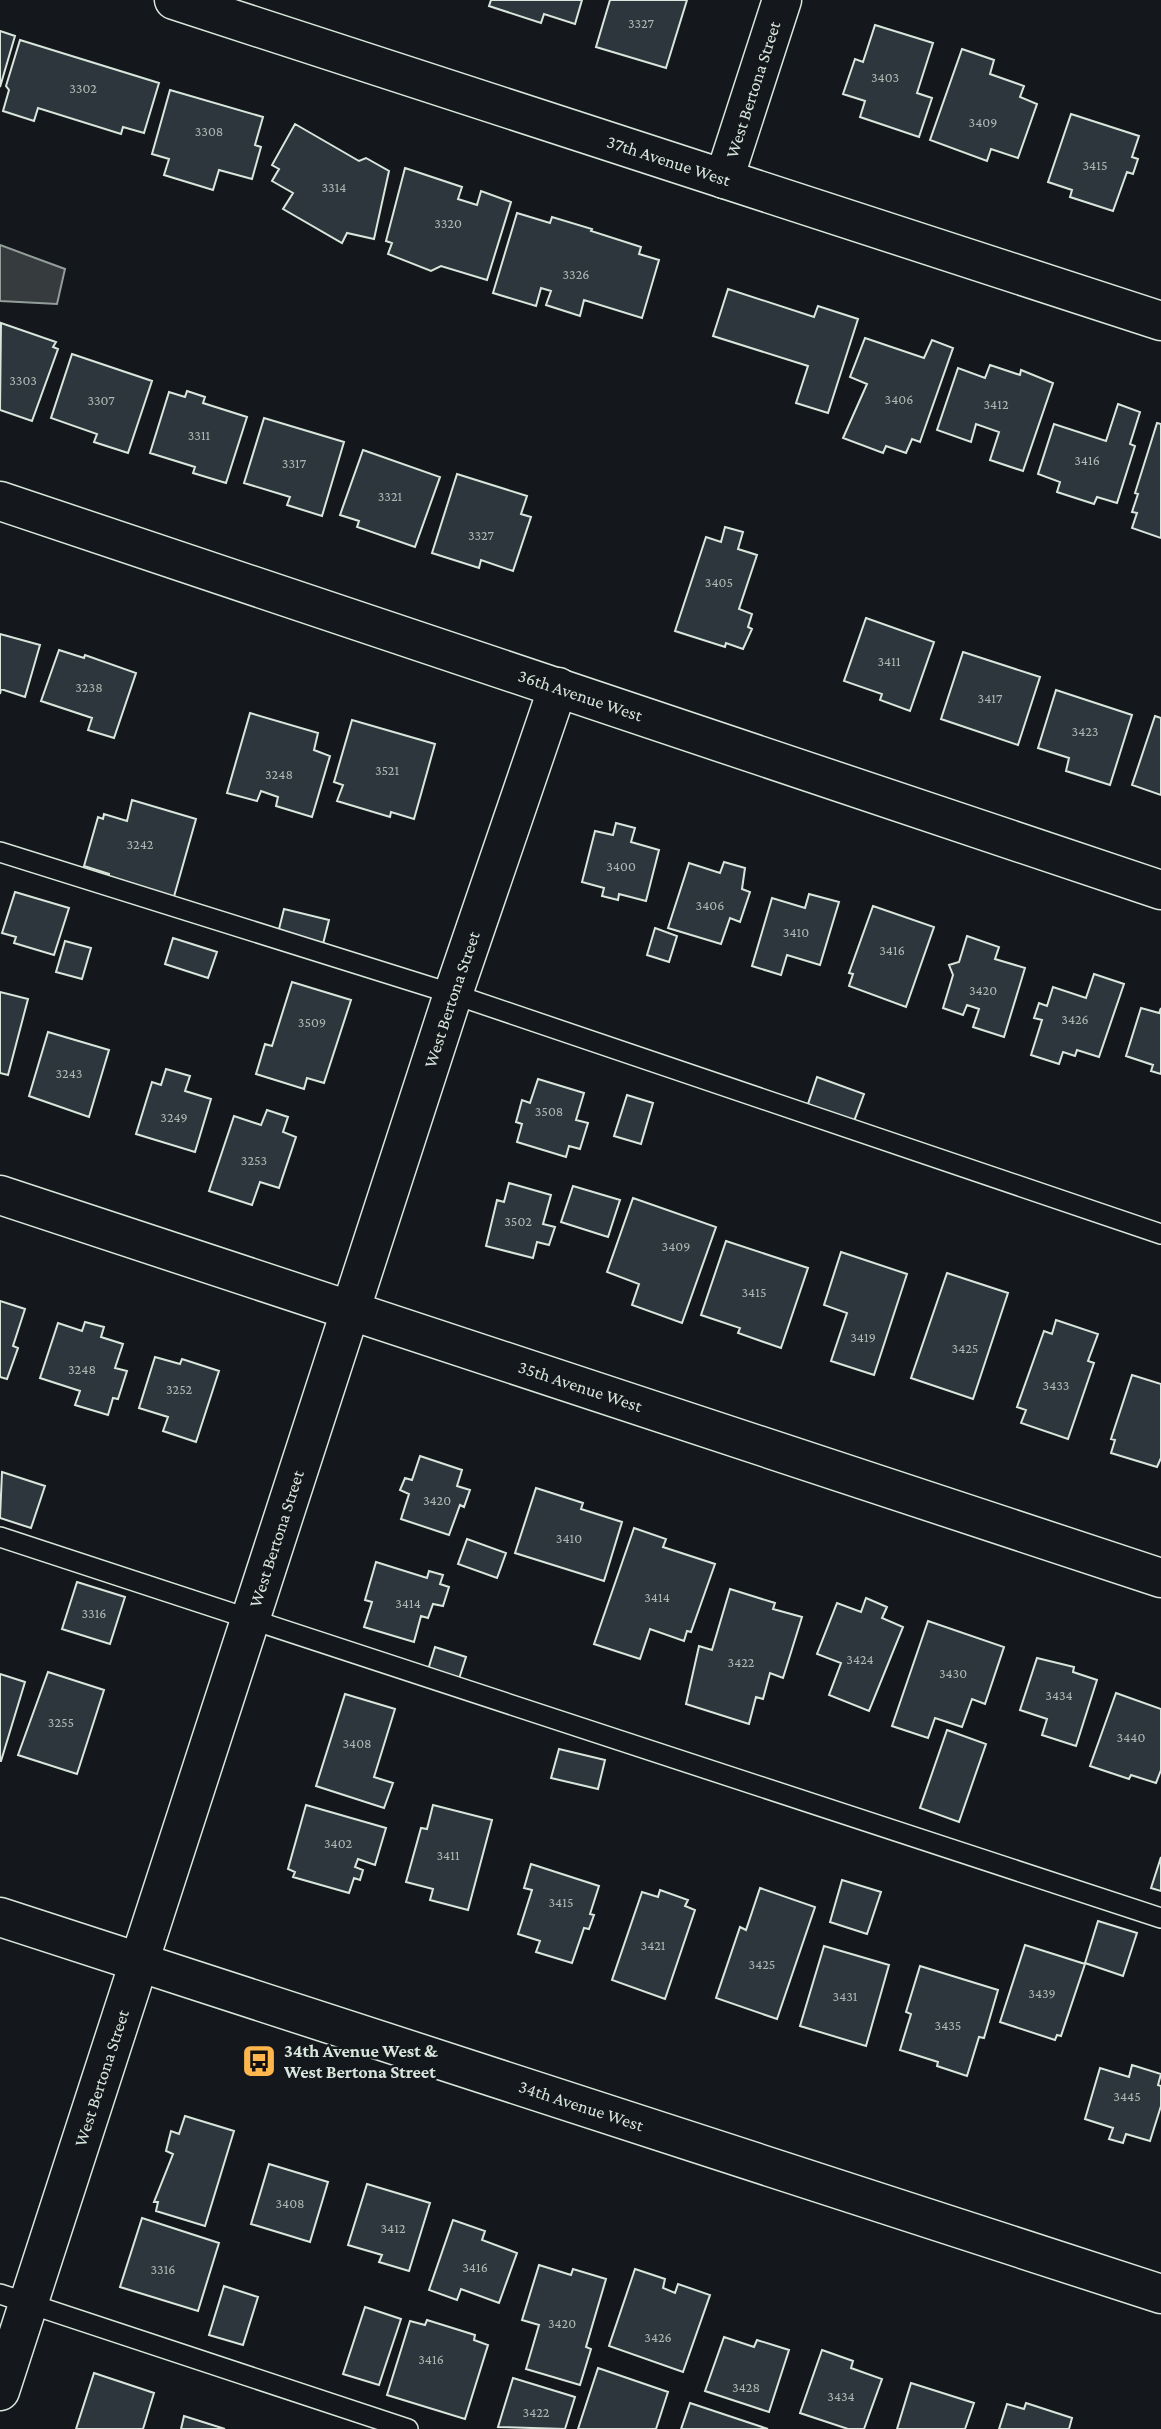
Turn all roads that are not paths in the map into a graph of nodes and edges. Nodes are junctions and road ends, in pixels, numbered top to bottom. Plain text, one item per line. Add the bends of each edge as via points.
1 (174, 0) edge
2 (782, 0) edge
3 (724, 179) junction
4 (1161, 321) edge
5 (0, 501) edge
6 (558, 687) junction
7 (0, 852) edge
8 (1161, 890) edge
9 (453, 994) junction
10 (0, 1195) edge
11 (1161, 1234) edge
12 (351, 1310) junction
13 (0, 1537) edge
14 (1161, 1578) edge
15 (251, 1619) junction
16 (0, 1917) edge
17 (1161, 1918) edge
18 (139, 1962) junction
19 (1161, 2294) edge
20 (15, 2299) edge
21 (0, 2391) edge
22 (408, 2429) edge

1 - 3 street, 37th Avenue West
2 - 3 street, West Bertona Street
3 - 4 street, 37th Avenue West
5 - 6 street, 36th Avenue West
6 - 8 street, 36th Avenue West
6 - 9 street, West Bertona Street
7 - 9 lane
9 - 11 lane
9 - 12 street, West Bertona Street
10 - 12 street, 35th Avenue West
12 - 14 street, 35th Avenue West
12 - 15 street, West Bertona Street
13 - 15 lane
15 - 17 lane
15 - 18 street, West Bertona Street
16 - 18 street, 34th Avenue West
18 - 19 street, 34th Avenue West
18 - 20 street, West Bertona Street
20 - 21 street, West Bertona Street
20 - 22 lane

